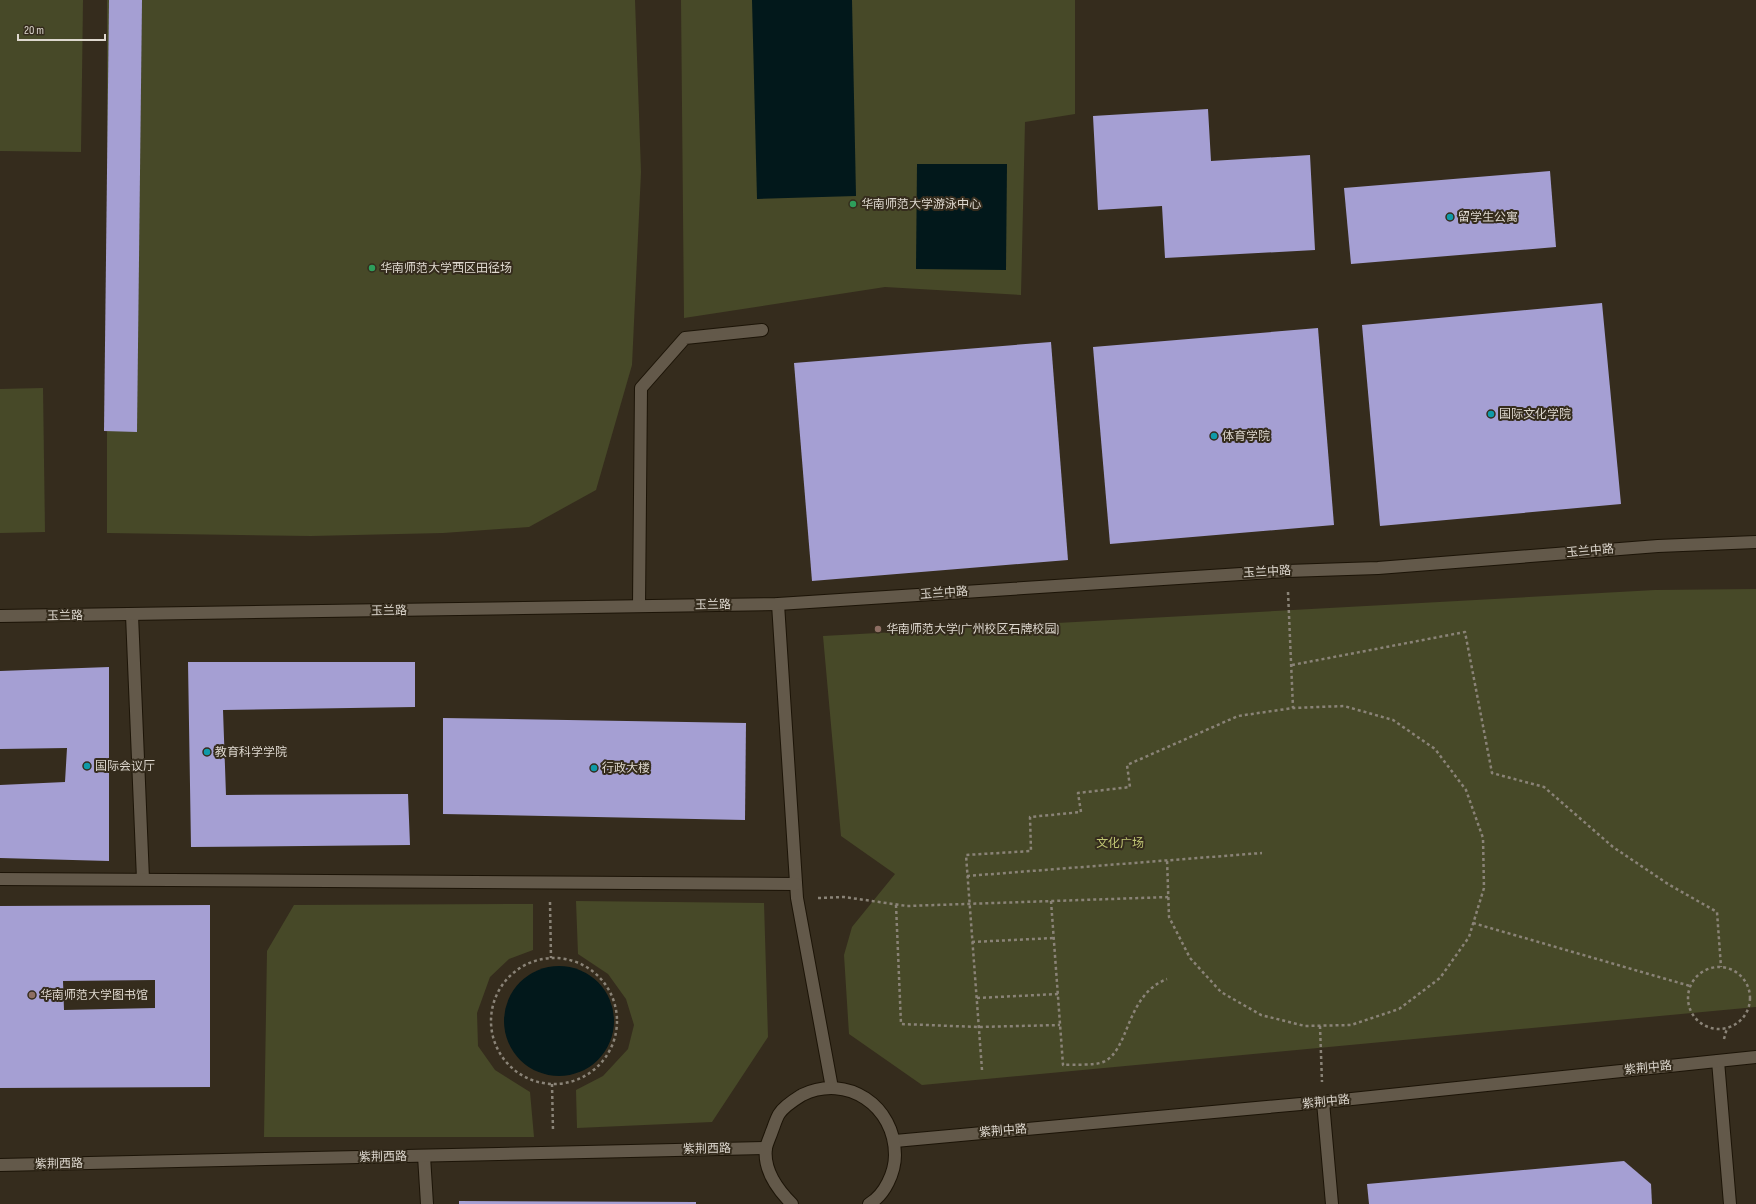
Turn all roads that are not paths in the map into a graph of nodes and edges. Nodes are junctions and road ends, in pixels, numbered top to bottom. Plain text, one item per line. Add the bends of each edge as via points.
1 (762, 330) dead end
2 (1756, 542) edge
3 (778, 604) junction
4 (639, 606) junction
5 (132, 615) junction
6 (0, 616) edge
7 (0, 878) edge
8 (143, 879) junction
9 (796, 884) junction
10 (1756, 1057) edge
11 (1718, 1061) junction
12 (832, 1088) junction
13 (1323, 1102) junction
14 (895, 1141) junction
15 (766, 1148) junction
16 (424, 1156) junction
17 (0, 1165) edge
18 (427, 1204) edge
19 (792, 1204) edge
20 (869, 1204) edge
21 (1332, 1204) edge
22 (1730, 1204) edge

1 - 4 street via 685,338 641,388
2 - 3 street, 玉兰中路 via 1658,546 1378,568 1287,571
3 - 4 street, 玉兰路
3 - 9 street
4 - 5 street, 玉兰路
5 - 6 street, 玉兰路
5 - 8 street
7 - 8 street
8 - 9 street
9 - 12 street
10 - 11 street, 紫荆中路
11 - 13 street, 紫荆中路
11 - 22 street
12 - 14 street via 853,1092 873,1103 887,1120
12 - 15 street via 811,1091 793,1100 779,1114
13 - 14 street, 紫荆中路
13 - 21 street
14 - 20 street via 895,1163 887,1185
15 - 16 street, 紫荆西路
15 - 19 street via 769,1172 779,1190
16 - 17 street, 紫荆西路
16 - 18 street

